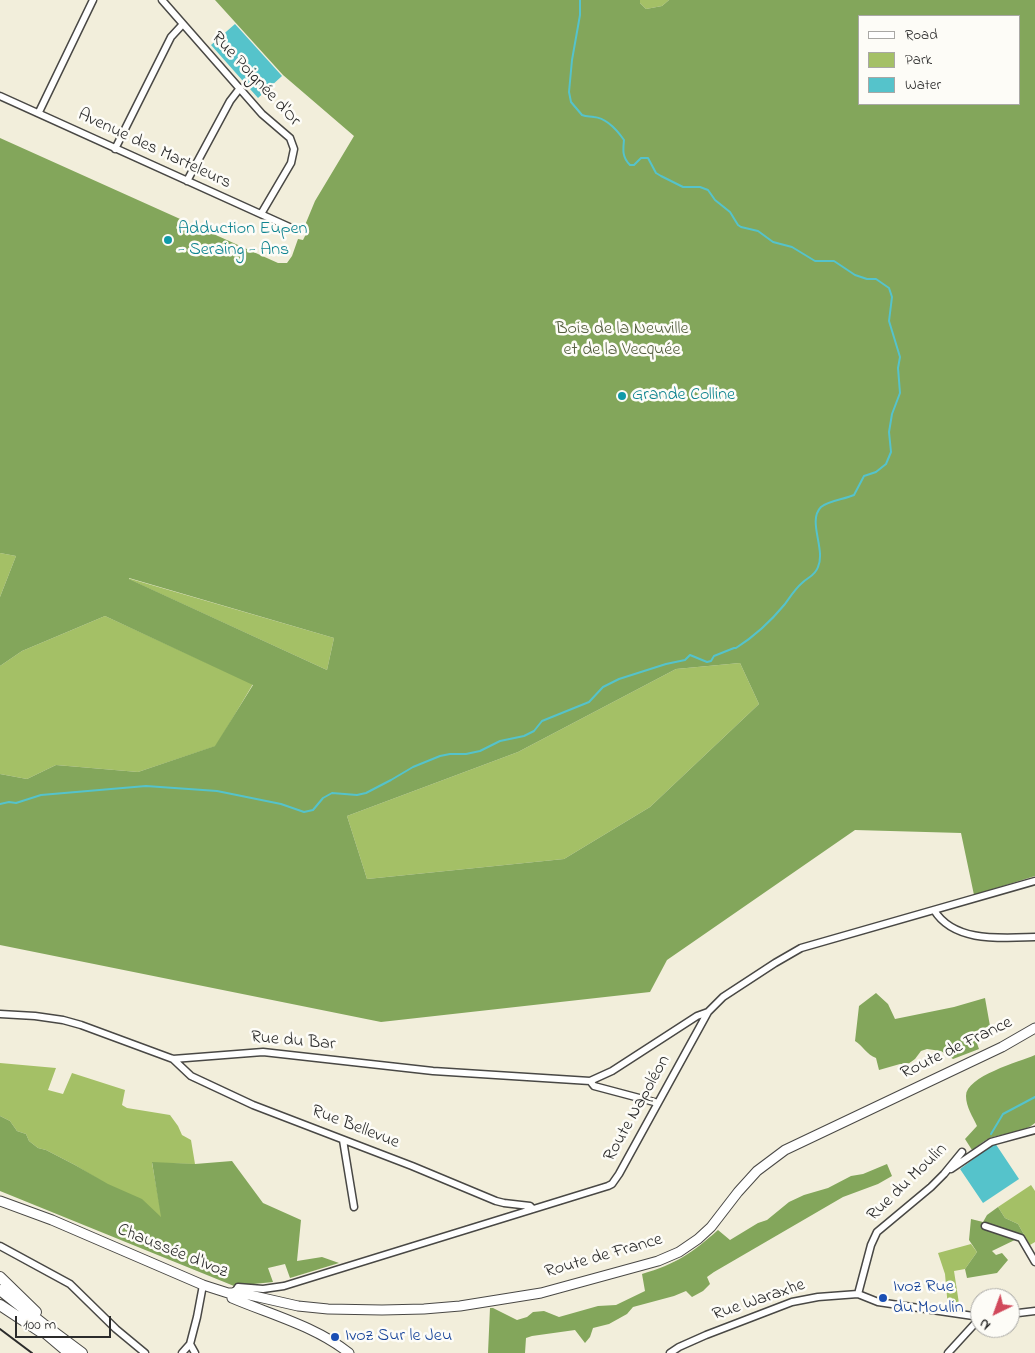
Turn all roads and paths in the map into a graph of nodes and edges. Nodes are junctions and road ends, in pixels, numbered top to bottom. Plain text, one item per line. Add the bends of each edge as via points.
1 (93, 0) edge
2 (162, 0) edge
3 (182, 24) junction
4 (240, 88) junction
5 (0, 96) edge
6 (39, 112) junction
7 (115, 149) junction
8 (187, 181) junction
9 (261, 214) junction
10 (296, 230) dead end
11 (1035, 881) edge
12 (934, 910) junction
13 (1035, 938) edge
14 (708, 1012) junction
15 (0, 1014) edge
16 (1035, 1028) edge
17 (173, 1059) junction
18 (590, 1082) junction
19 (658, 1103) junction
20 (1035, 1130) edge
21 (343, 1140) junction
22 (962, 1152) dead end
23 (944, 1174) junction
24 (0, 1201) edge
25 (354, 1207) dead end
26 (532, 1209) junction
27 (985, 1226) dead end
28 (0, 1246) edge
29 (1035, 1262) edge
30 (0, 1277) edge
31 (203, 1285) junction
32 (0, 1290) edge
33 (235, 1292) junction
34 (858, 1294) junction
35 (0, 1296) edge
36 (0, 1305) edge
37 (1035, 1311) edge
38 (1020, 1313) edge
39 (970, 1316) edge
40 (970, 1329) edge
41 (54, 1336) junction
42 (190, 1344) junction
43 (69, 1353) edge
44 (82, 1353) edge
45 (145, 1353) edge
46 (182, 1353) edge
47 (195, 1353) edge
48 (349, 1353) edge
49 (670, 1353) edge
50 (948, 1353) edge

1 - 6 street
2 - 3 street, Rue Poignée d'Or
3 - 4 street, Rue Poignée d'Or
3 - 7 street via 171,37
4 - 8 street
4 - 9 street, Rue Poignée d'Or via 262,114 290,138 294,149 291,163
5 - 6 street, Avenue des Marteleurs
6 - 7 street, Avenue des Marteleurs
7 - 8 street, Avenue des Marteleurs
8 - 9 street, Avenue des Marteleurs
9 - 10 street, Avenue des Marteleurs
11 - 12 street, Route Napoléon
12 - 13 street via 946,923 976,936
12 - 14 street, Route Napoléon via 793,951 723,997
14 - 18 street
14 - 19 street, Route Napoléon
15 - 17 street, Rue du Bar via 63,1020
16 - 33 main road, Route de France via 1002,1047 785,1150 746,1182 698,1239 658,1261 541,1293 424,1309 311,1308
17 - 18 street, Rue du Bar via 263,1052 441,1071
17 - 21 street, Rue Bellevue via 191,1076
18 - 19 street, Rue du Bar via 594,1086
19 - 26 street, Route Napoléon via 612,1184
20 - 23 street via 991,1142
21 - 25 street
21 - 26 street, Rue Bellevue via 496,1201
22 - 23 street, Rue du Moulin
23 - 34 street, Rue du Moulin via 876,1232
24 - 31 main road, Chaussée d'Ivoz
26 - 33 street, Route Napoléon via 279,1287 238,1287
27 - 29 street via 1021,1238
28 - 45 street via 70,1284
30 - 41 highway
31 - 33 main road, Chaussée d'Ivoz
31 - 42 street
32 - 41 highway
33 - 48 main road, Chaussée d'Ivoz via 232,1298 307,1328
34 - 39 street, Rue Waraxhe via 878,1302
34 - 49 street, Rue Waraxhe via 792,1302
35 - 41 highway
36 - 41 highway
37 - 38 street
40 - 50 street
41 - 43 highway
41 - 44 highway
42 - 46 street
42 - 47 street

